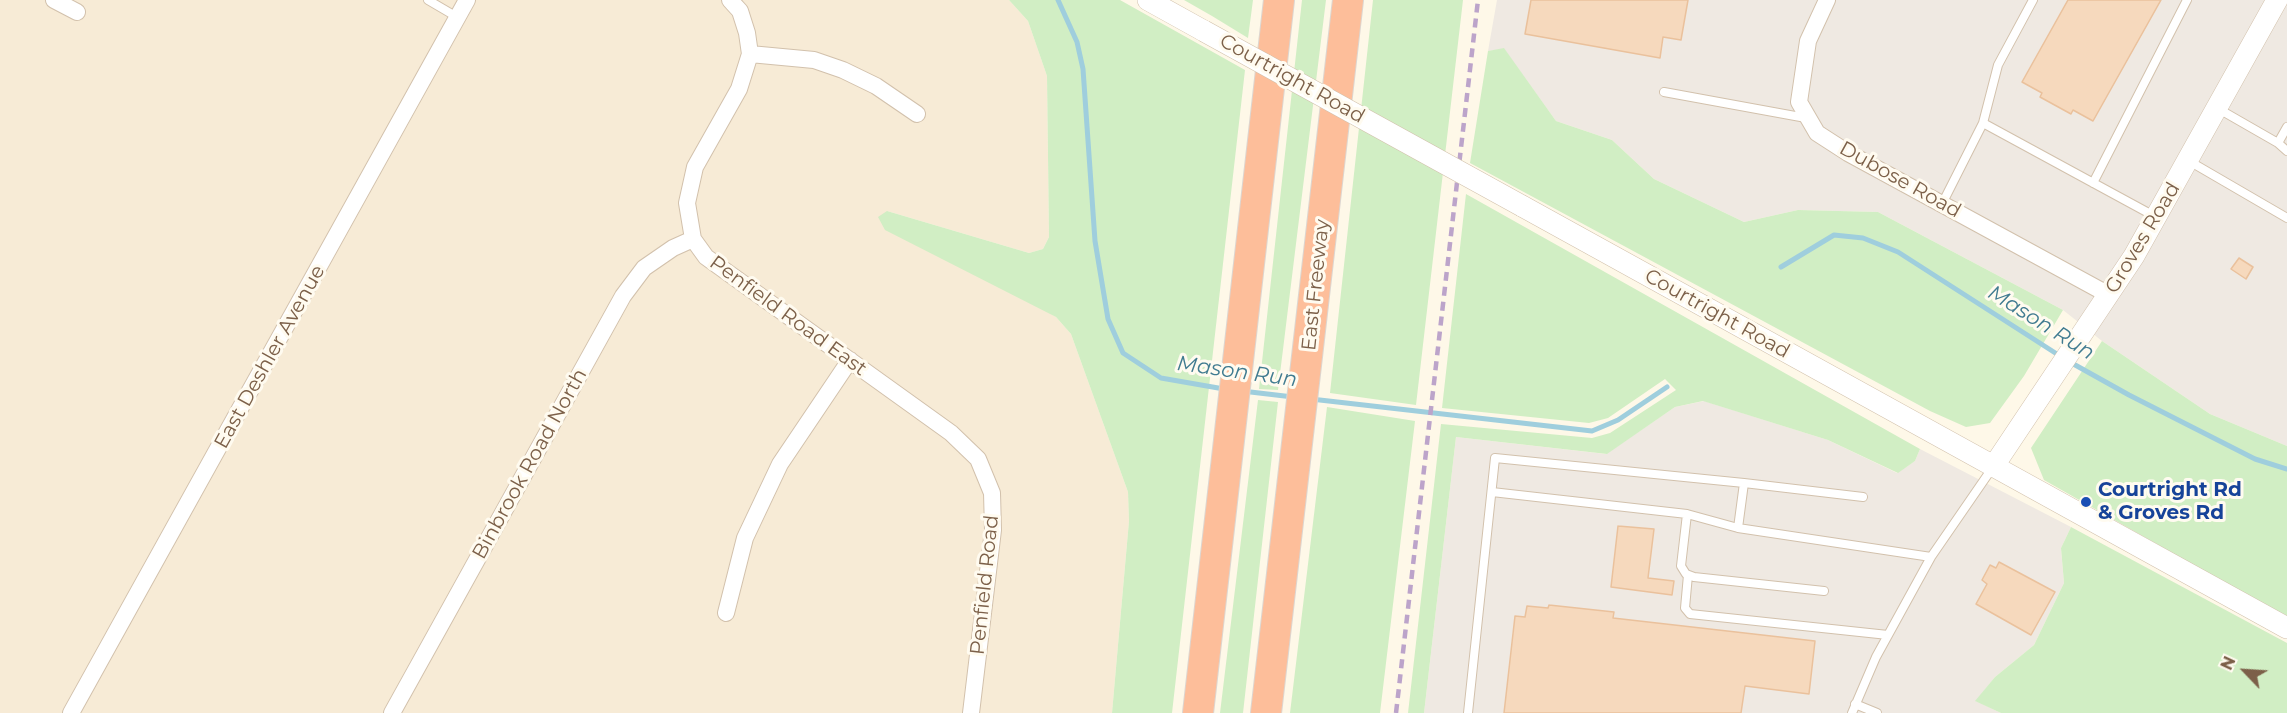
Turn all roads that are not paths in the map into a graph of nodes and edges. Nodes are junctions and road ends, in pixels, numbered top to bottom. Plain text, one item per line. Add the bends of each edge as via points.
1 (54, 0) edge
2 (428, 0) edge
3 (466, 0) edge
4 (730, 0) edge
5 (1148, 0) edge
6 (1279, 0) edge
7 (1348, 0) edge
8 (1827, 0) edge
9 (2033, 0) edge
10 (2187, 0) edge
11 (2277, 0) edge
12 (77, 12) dead end
13 (457, 17) junction
14 (750, 54) junction
15 (1664, 92) dead end
16 (2217, 108) junction
17 (917, 114) dead end
18 (1806, 118) junction
19 (1983, 123) junction
20 (2287, 127) edge
21 (2278, 143) junction
22 (2287, 151) edge
23 (2188, 161) junction
24 (2093, 183) junction
25 (1942, 204) junction
26 (2156, 217) junction
27 (2287, 218) edge
28 (693, 239) junction
29 (2109, 294) junction
30 (850, 360) junction
31 (978, 459) joint
32 (1993, 466) junction
33 (1744, 483) junction
34 (1492, 492) junction
35 (1863, 498) dead end
36 (1686, 514) junction
37 (1738, 528) junction
38 (1931, 557) junction
39 (1688, 575) junction
40 (1824, 591) dead end
41 (726, 613) dead end
42 (2287, 628) edge
43 (1888, 635) junction
44 (1856, 704) junction
45 (71, 713) edge
46 (392, 713) edge
47 (971, 713) edge
48 (1198, 713) edge
49 (1266, 713) edge
50 (1468, 713) edge
51 (1851, 713) edge
52 (1877, 713) edge

1 - 12 street
2 - 13 lane
3 - 13 street, East Deshler Avenue
4 - 14 street, Penfield Road East via 740,11
5 - 32 street, Courtright Road, bridge
6 - 48 highway
7 - 49 highway, East Freeway
8 - 18 street via 1808,41 1803,67 1799,102
9 - 19 lane via 1998,65
10 - 24 lane
11 - 16 street, Groves Road
13 - 45 street, East Deshler Avenue
14 - 17 street via 814,60 843,70 876,86
14 - 28 street, Penfield Road East via 739,89 695,167 687,203
15 - 18 lane
16 - 21 lane
16 - 23 street, Groves Road
18 - 25 street, Dubose Road via 1816,133
19 - 24 lane
19 - 25 lane
20 - 21 lane
21 - 22 lane
23 - 26 street, Groves Road
23 - 27 lane
24 - 26 lane
25 - 29 street, Dubose Road
26 - 29 street, Groves Road
28 - 30 street, Penfield Road East via 706,257
28 - 46 street, Binbrook Road North via 644,268 623,296
29 - 32 street, Groves Road
30 - 31 street, Penfield Road East via 951,433
30 - 41 street via 780,464 745,538
31 - 47 street, Penfield Road via 992,493 993,530
32 - 38 lane
32 - 42 street, Courtright Road
33 - 34 lane via 1495,458
33 - 35 lane
33 - 37 lane
34 - 36 lane
34 - 50 lane
36 - 37 lane
36 - 39 lane via 1681,566
37 - 38 lane
38 - 43 lane
39 - 40 lane
39 - 43 lane via 1685,608 1690,614
43 - 44 lane
44 - 51 lane
44 - 52 lane

